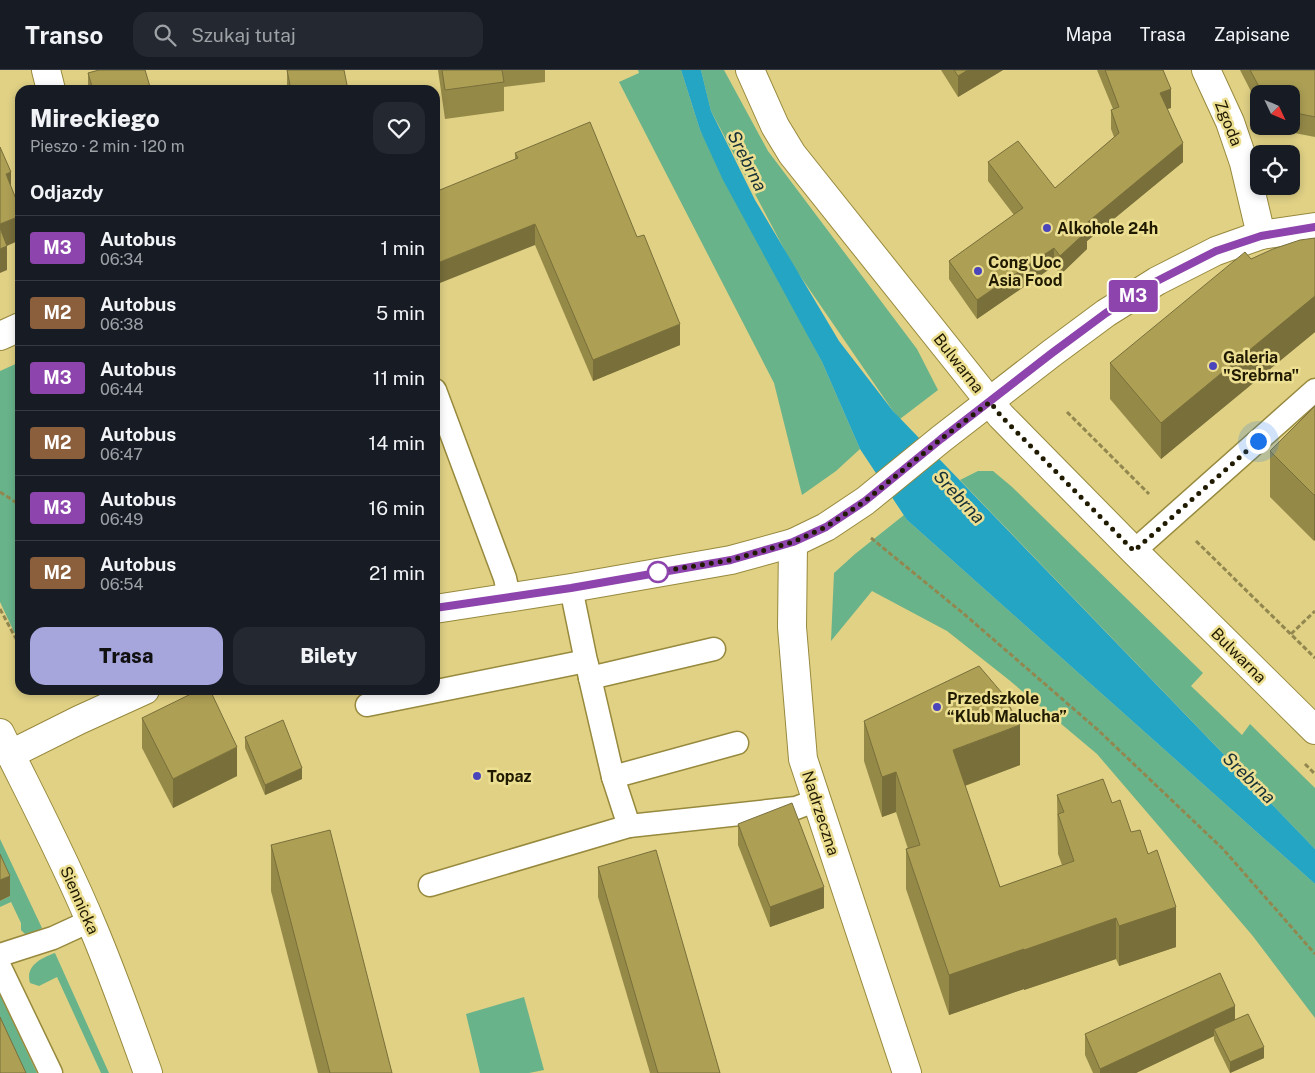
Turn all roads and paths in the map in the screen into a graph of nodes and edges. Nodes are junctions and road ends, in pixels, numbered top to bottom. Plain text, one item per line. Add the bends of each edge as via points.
1 (46, 70) edge
2 (750, 70) edge
3 (1206, 70) edge
4 (50, 85) edge
5 (1315, 227) edge
6 (1261, 236) junction
7 (15, 329) edge
8 (0, 336) edge
9 (1315, 390) edge
10 (990, 402) junction
11 (440, 403) edge
12 (0, 492) edge
13 (15, 502) edge
14 (870, 538) dead end
15 (793, 542) junction
16 (1134, 551) junction
17 (571, 588) junction
18 (509, 597) junction
19 (440, 607) edge
20 (0, 608) edge
21 (1315, 611) edge
22 (1291, 634) dead end
23 (15, 636) edge
24 (714, 649) dead end
25 (588, 670) junction
26 (440, 693) edge
27 (134, 695) edge
28 (430, 695) edge
29 (367, 705) dead end
30 (1315, 730) edge
31 (737, 743) dead end
32 (4, 749) edge
33 (613, 777) junction
34 (817, 800) junction
35 (629, 826) junction
36 (430, 885) dead end
37 (90, 920) junction
38 (1315, 954) edge
39 (0, 955) edge
40 (0, 967) edge
41 (51, 1073) edge
42 (148, 1073) edge
43 (907, 1073) edge

1 - 4 street
2 - 10 street, Bulwarna via 775,126 792,154
3 - 6 street, Zgoda via 1230,122 1244,163
5 - 6 street
6 - 10 street via 1216,251 1157,281 1106,313
7 - 8 street
9 - 16 lane
10 - 15 street via 865,501 826,527
10 - 16 street, Bulwarna
11 - 18 lane via 505,578
12 - 13 path
14 - 38 path via 1098,730 1223,850
15 - 17 street via 731,560
15 - 34 street, Nadrzeczna via 792,627 803,758
16 - 30 street, Bulwarna
17 - 18 street
17 - 25 lane
18 - 19 street
20 - 23 path
21 - 22 path
24 - 25 lane
25 - 26 lane
25 - 33 lane
27 - 32 street
28 - 29 lane
31 - 33 lane
32 - 37 street, Siennicka via 49,831
33 - 35 lane
34 - 35 lane via 796,808
34 - 43 street, Nadrzeczna
35 - 36 lane
37 - 39 lane via 53,938
37 - 42 street, Siennicka
40 - 41 lane

